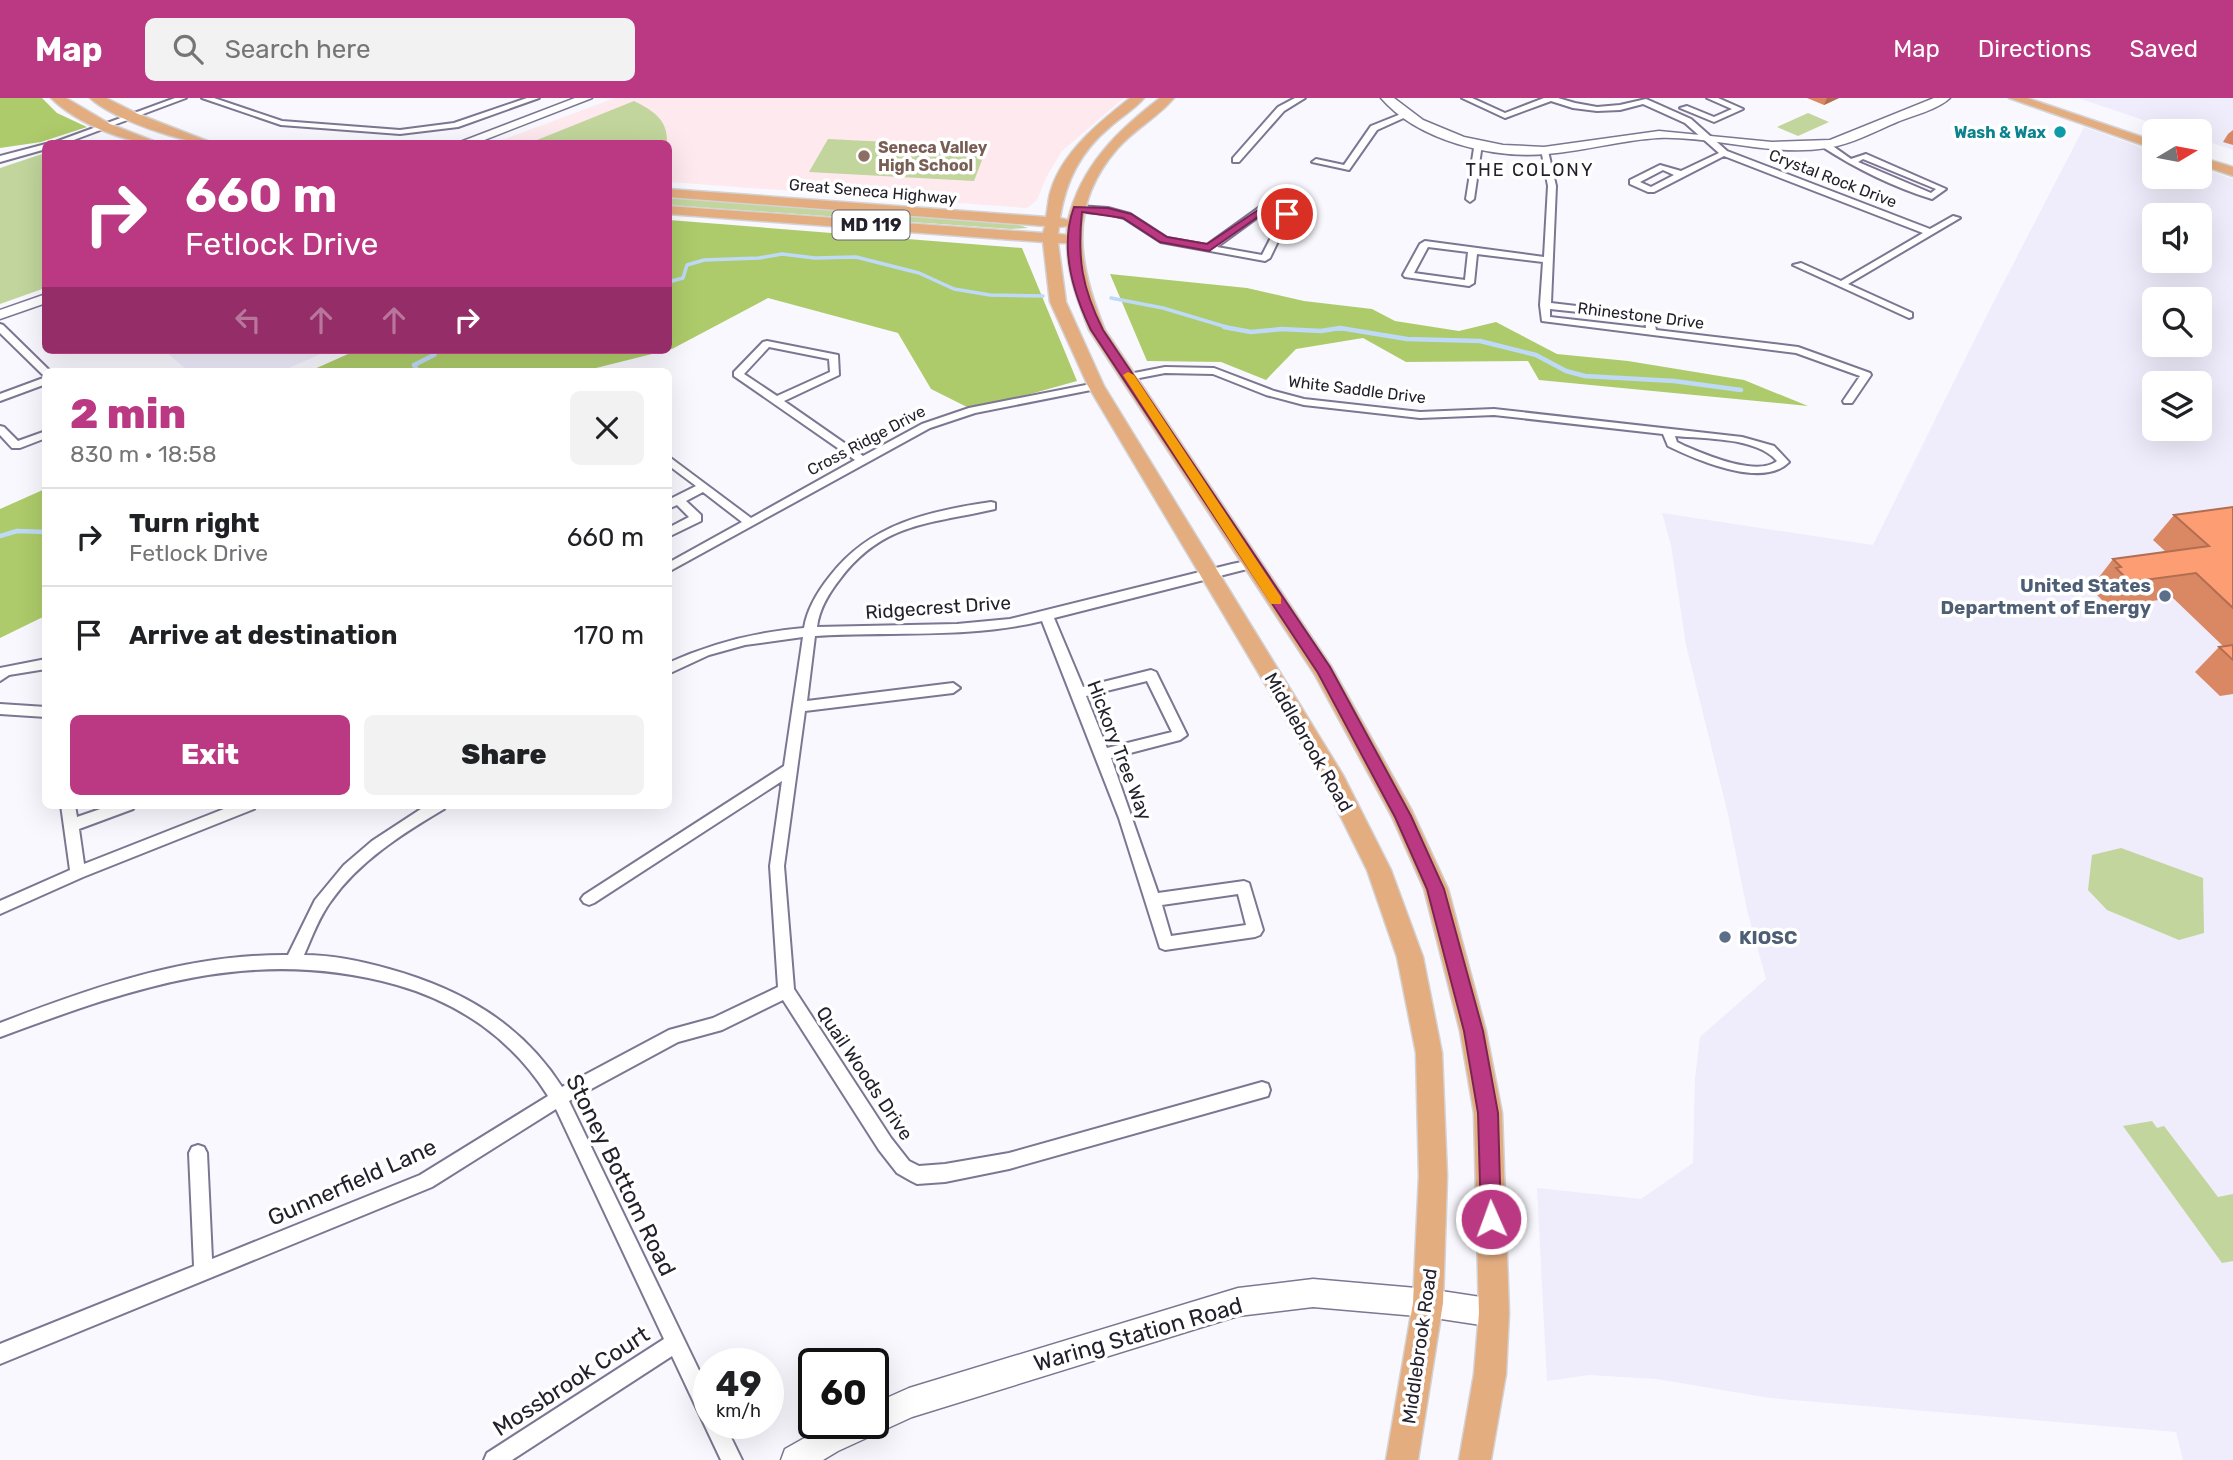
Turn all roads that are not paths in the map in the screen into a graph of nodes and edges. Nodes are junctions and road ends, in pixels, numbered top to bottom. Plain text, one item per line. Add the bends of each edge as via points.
1 (57, 98) edge
2 (96, 98) edge
3 (182, 98) edge
4 (206, 98) edge
5 (534, 98) edge
6 (586, 98) edge
7 (1138, 98) edge
8 (1168, 98) edge
9 (1301, 98) edge
10 (1387, 98) edge
11 (1466, 98) edge
12 (1711, 98) edge
13 (1913, 98) edge
14 (1944, 98) edge
15 (2015, 98) edge
16 (2048, 98) edge
17 (1638, 100) edge
18 (1695, 103) dead end
19 (1684, 108) junction
20 (1673, 113) junction
21 (1404, 116) junction
22 (133, 117) junction
23 (1883, 124) junction
24 (105, 128) junction
25 (2142, 130) edge
26 (1706, 138) junction
27 (67, 140) edge
28 (142, 140) edge
29 (198, 140) edge
30 (472, 140) edge
31 (2142, 141) edge
32 (1478, 144) junction
33 (1824, 144) junction
34 (42, 147) edge
35 (1544, 150) junction
36 (1724, 153) junction
37 (2212, 153) edge
38 (0, 159) edge
39 (1236, 160) dead end
40 (2233, 161) edge
41 (1316, 162) dead end
42 (1851, 162) junction
43 (2212, 165) edge
44 (2233, 172) edge
45 (1682, 174) junction
46 (672, 193) edge
47 (1470, 200) dead end
48 (672, 210) edge
49 (1956, 218) dead end
50 (1076, 224) junction
51 (1050, 230) junction
52 (1931, 233) junction
53 (1209, 248) junction
54 (1473, 252) junction
55 (1547, 260) junction
56 (1798, 265) dead end
57 (1842, 284) junction
58 (42, 299) edge
59 (0, 315) edge
60 (1909, 315) dead end
61 (2, 332) edge
62 (42, 368) edge
63 (1129, 377) junction
64 (42, 382) edge
65 (1096, 386) junction
66 (0, 398) edge
67 (776, 401) junction
68 (1848, 401) dead end
69 (0, 429) edge
70 (1668, 432) junction
71 (42, 436) edge
72 (862, 460) junction
73 (672, 462) edge
74 (704, 487) junction
75 (673, 503) edge
76 (991, 506) dead end
77 (750, 523) junction
78 (672, 531) edge
79 (1251, 564) junction
80 (672, 567) edge
81 (1208, 573) junction
82 (1046, 615) junction
83 (808, 633) junction
84 (42, 665) edge
85 (672, 667) edge
86 (0, 676) edge
87 (953, 688) dead end
88 (1079, 693) junction
89 (800, 707) junction
90 (0, 709) edge
91 (42, 712) edge
92 (1102, 755) junction
93 (791, 768) junction
94 (69, 809) edge
95 (117, 809) edge
96 (239, 809) edge
97 (432, 809) edge
98 (72, 825) junction
99 (78, 873) junction
100 (589, 899) dead end
101 (1154, 900) junction
102 (0, 908) edge
103 (293, 961) junction
104 (786, 991) junction
105 (0, 1030) edge
106 (1262, 1090) dead end
107 (559, 1098) junction
108 (198, 1153) dead end
109 (203, 1273) junction
110 (1428, 1303) junction
111 (1494, 1313) junction
112 (674, 1343) junction
113 (0, 1354) edge
114 (693, 1381) edge
115 (889, 1412) edge
116 (721, 1439) edge
117 (829, 1439) edge
118 (494, 1460) edge
119 (732, 1460) edge
120 (796, 1460) edge
121 (1402, 1460) edge
122 (1475, 1460) edge

1 - 24 main road
2 - 22 main road
3 - 22 street
4 - 5 street via 281,123 400,132 455,125
6 - 30 street
7 - 51 main road, Middlebrook Road via 1102,127 1073,160 1058,189
8 - 50 main road via 1101,157 1085,183
9 - 39 street via 1281,109
10 - 21 street, Crystal Rock Drive
11 - 17 street, Crystal Rock Drive via 1505,116 1551,98 1570,106 1610,109 1626,108
12 - 19 street via 1739,109 1714,120
13 - 23 street, Crystal Rock Drive via 1897,106
14 - 23 street, Crystal Rock Drive
15 - 31 main road
16 - 25 main road
17 - 20 street, Crystal Rock Drive
18 - 19 street
19 - 20 street
20 - 26 street, Crystal Rock Drive
21 - 32 street, Crystal Rock Drive
21 - 41 street via 1374,128 1346,168
22 - 24 street
22 - 29 main road
23 - 33 street, Crystal Rock Drive
24 - 27 street
24 - 28 main road
26 - 33 street, Crystal Rock Drive via 1785,147
26 - 35 street, Crystal Rock Drive via 1637,135
26 - 36 street, Crystal Rock Drive
32 - 35 street, Crystal Rock Drive
32 - 47 street
33 - 42 street, Crystal Rock Drive
34 - 38 street
35 - 55 street via 1552,186
36 - 45 street
36 - 52 street, Crystal Rock Drive
37 - 40 main road
42 - 42 street, Crystal Rock Drive via 1932,196 1942,189 1863,156
43 - 44 main road
45 - 45 street via 1651,190 1633,182 1663,167
46 - 51 main road, Great Seneca Highway / MD 119
48 - 51 main road, Great Seneca Highway / MD 119
49 - 52 street
50 - 51 main road, Great Seneca Highway / MD 119
50 - 53 street via 1108,211 1127,216 1164,240
50 - 63 main road via 1076,272 1082,299
51 - 65 main road, Middlebrook Road via 1058,302
52 - 57 street
53 - 53 street via 1265,258 1287,214 1264,209
54 - 54 street via 1425,244 1408,275 1469,283
54 - 55 street
55 - 68 street, Rhinestone Drive via 1545,305 1650,317 1651,332 1798,350 1866,375
56 - 57 street
57 - 60 street
58 - 59 street
61 - 62 street
63 - 70 street, White Saddle Drive via 1166,370 1214,372 1304,402 1420,415 1494,412
63 - 79 main road
64 - 66 street
65 - 72 street, Cross Ridge Drive via 973,410 926,426
65 - 81 main road, Middlebrook Road
67 - 67 street via 738,374 767,344 834,357 835,373
67 - 72 street
69 - 71 street via 16,446
70 - 70 street, White Saddle Drive via 1672,444 1688,453 1757,470 1773,469 1783,462 1767,445
72 - 77 street, Cross Ridge Drive
73 - 74 street
74 - 75 street
74 - 77 street
75 - 78 street via 697,518
76 - 83 street, Quail Woods Drive via 927,517 868,545 843,564 825,587
77 - 80 street, Cross Ridge Drive
79 - 81 street, Ridgecrest Drive
79 - 111 main road via 1324,671 1403,816 1436,889 1473,1031 1488,1113
81 - 82 street, Ridgecrest Drive
81 - 110 main road, Middlebrook Road via 1335,781 1379,870 1409,957 1429,1053 1433,1176
82 - 83 street, Ridgecrest Drive via 998,625
82 - 88 street, Hickory Tree Way
83 - 85 street, Ridgecrest Drive via 717,647
83 - 89 street, Quail Woods Drive
84 - 86 street via 5,671
87 - 89 street
88 - 92 street, Hickory Tree Way
88 - 92 street via 1151,676 1180,735
89 - 93 street, Quail Woods Drive
90 - 91 street
92 - 101 street, Hickory Tree Way
93 - 100 street
93 - 104 street, Quail Woods Drive via 777,866
94 - 98 street
95 - 98 street
96 - 99 street
97 - 103 street via 387,836 353,865 324,898
98 - 99 street
99 - 102 street
101 - 101 street, Hickory Tree Way via 1165,943 1255,930 1244,887
103 - 105 street, Stoney Bottom Road via 229,964 156,977 88,996
103 - 107 street, Stoney Bottom Road via 379,970 452,996 517,1041
104 - 106 street, Quail Woods Drive via 885,1144 902,1167 918,1175 1009,1161
104 - 107 street, Gunnerfield Lane via 716,1025 676,1035
107 - 109 street, Gunnerfield Lane via 426,1181
107 - 112 street, Stoney Bottom Road
108 - 109 street
109 - 113 street, Gunnerfield Lane
110 - 111 street, Waring Station Road
110 - 115 street, Waring Station Road via 1313,1293 1238,1302
110 - 121 main road, Middlebrook Road
111 - 122 main road via 1490,1374
112 - 114 street, Stoney Bottom Road
112 - 118 street, Mossbrook Court
116 - 119 street
117 - 120 street

